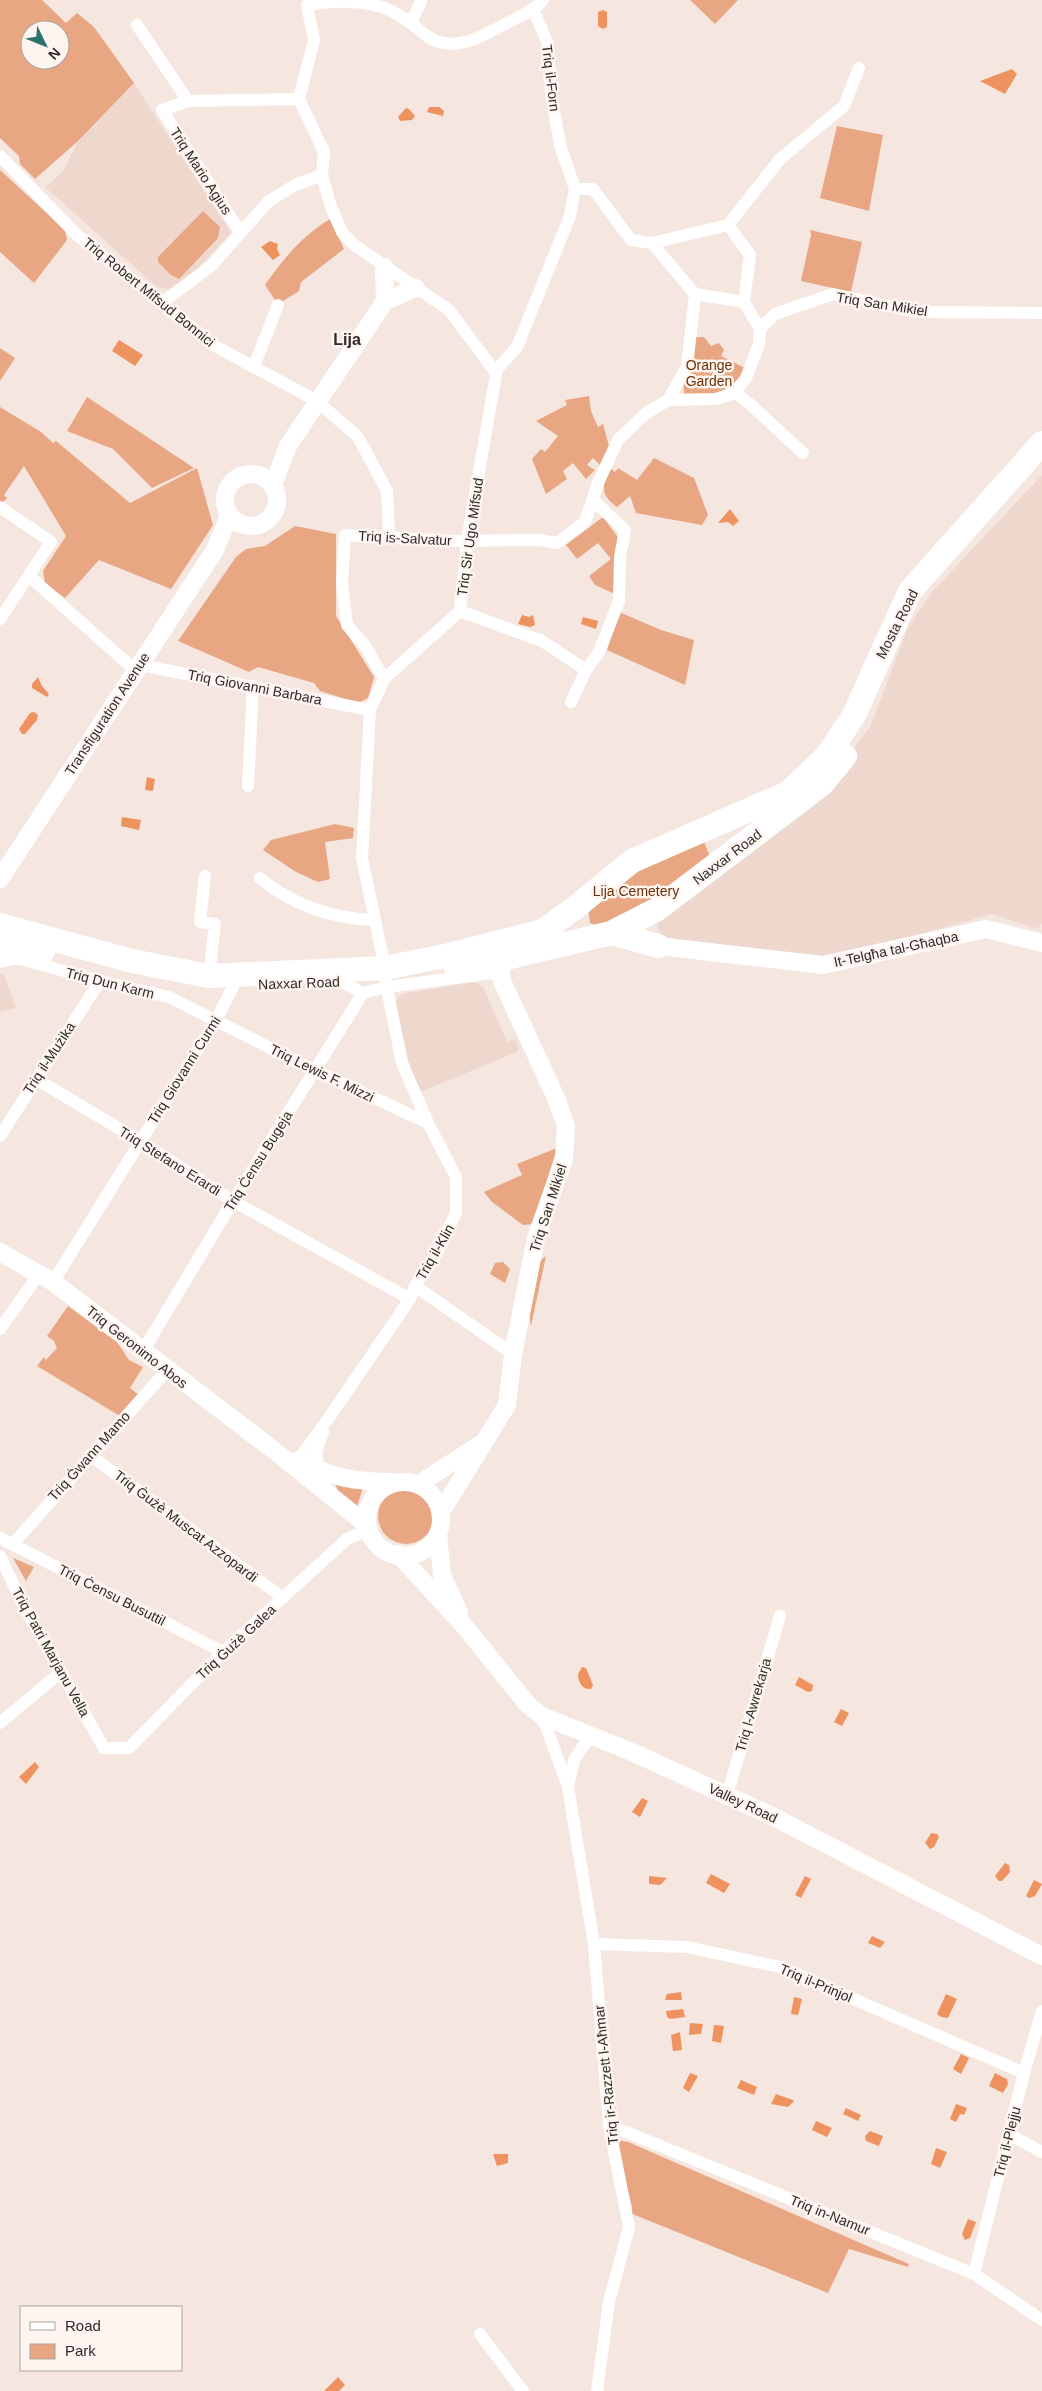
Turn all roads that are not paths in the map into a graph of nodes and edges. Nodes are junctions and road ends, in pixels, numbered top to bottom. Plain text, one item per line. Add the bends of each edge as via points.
1 (341, 0) edge
2 (543, 0) edge
3 (304, 2) edge
4 (421, 2) dead end
5 (382, 4) edge
6 (533, 9) junction
7 (411, 22) junction
8 (136, 25) dead end
9 (859, 68) dead end
10 (299, 99) junction
11 (188, 101) junction
12 (0, 156) edge
13 (322, 175) junction
14 (576, 190) junction
15 (728, 225) junction
16 (240, 232) junction
17 (652, 243) junction
18 (384, 267) junction
19 (416, 288) junction
20 (695, 294) junction
21 (384, 301) junction
22 (744, 302) junction
23 (162, 303) junction
24 (278, 305) dead end
25 (1042, 313) edge
26 (760, 329) junction
27 (254, 366) junction
28 (496, 373) junction
29 (735, 393) junction
30 (668, 400) junction
31 (317, 401) junction
32 (1042, 443) edge
33 (288, 446) junction
34 (803, 453) dead end
35 (1042, 466) edge
36 (256, 474) junction
37 (273, 485) junction
38 (594, 500) junction
39 (0, 507) edge
40 (229, 516) junction
41 (244, 526) junction
42 (389, 537) junction
43 (467, 540) junction
44 (215, 550) junction
45 (29, 576) junction
46 (460, 611) junction
47 (0, 619) edge
48 (138, 668) junction
49 (586, 670) junction
50 (384, 679) junction
51 (253, 686) junction
52 (571, 702) dead end
53 (370, 710) junction
54 (248, 786) dead end
55 (794, 797) junction
56 (703, 831) junction
57 (726, 857) junction
58 (204, 876) dead end
59 (260, 878) dead end
60 (0, 879) edge
61 (576, 907) junction
62 (656, 910) junction
63 (375, 920) junction
64 (0, 925) edge
65 (604, 934) junction
66 (1042, 944) edge
67 (658, 946) junction
68 (0, 948) edge
69 (41, 950) junction
70 (0, 956) edge
71 (0, 962) edge
72 (496, 969) junction
73 (209, 976) junction
74 (386, 978) junction
75 (100, 981) junction
76 (342, 982) junction
77 (234, 985) junction
78 (364, 993) junction
79 (216, 1020) junction
80 (314, 1070) junction
81 (36, 1078) junction
82 (4, 1121) edge
83 (428, 1123) junction
84 (0, 1136) edge
85 (140, 1141) junction
86 (233, 1201) junction
87 (0, 1252) edge
88 (46, 1278) junction
89 (415, 1286) junction
90 (410, 1298) junction
91 (0, 1329) edge
92 (143, 1351) junction
93 (514, 1354) junction
94 (167, 1370) junction
95 (326, 1422) junction
96 (485, 1441) junction
97 (271, 1448) junction
98 (90, 1455) junction
99 (298, 1460) junction
100 (319, 1472) junction
101 (398, 1482) junction
102 (419, 1484) junction
103 (441, 1512) junction
104 (368, 1528) junction
105 (438, 1534) junction
106 (0, 1538) edge
107 (13, 1544) junction
108 (398, 1554) junction
109 (0, 1556) edge
110 (283, 1598) junction
111 (780, 1616) dead end
112 (466, 1628) junction
113 (223, 1652) junction
114 (61, 1672) junction
115 (542, 1716) junction
116 (0, 1723) edge
117 (590, 1736) junction
118 (104, 1748) joint
119 (568, 1786) junction
120 (727, 1795) junction
121 (594, 1944) junction
122 (1042, 1956) edge
123 (1042, 2011) edge
124 (1024, 2073) junction
125 (609, 2125) junction
126 (1010, 2135) junction
127 (1042, 2152) edge
128 (974, 2274) junction
129 (1042, 2320) edge
130 (480, 2334) dead end
131 (523, 2391) edge
132 (597, 2391) edge

1 - 3 street
1 - 5 street
2 - 6 street
3 - 10 street via 314,40
4 - 7 street
5 - 7 street
6 - 7 street via 474,40 455,44 429,37
6 - 14 street, Triq il-Forn via 548,44 551,93 560,145
8 - 11 street
9 - 15 street via 844,106 780,159
10 - 11 street
10 - 13 street via 324,152
11 - 16 street, Triq Mario Agius via 162,110
12 - 23 street, Triq Robert Mifsud Bonnici via 78,236
13 - 16 street via 295,185 269,201
13 - 18 street via 342,232 354,246
14 - 17 street via 593,190 631,240
14 - 28 street via 570,216 517,347
15 - 17 street
15 - 22 street via 750,255
16 - 23 street via 211,266
17 - 20 street
18 - 19 street
18 - 21 street
19 - 21 street
19 - 28 street via 449,310
20 - 22 street
20 - 30 street via 687,367
21 - 31 street, Transfiguration Avenue
22 - 26 street
23 - 27 street, Triq Robert Mifsud Bonnici via 215,346
24 - 27 street
25 - 26 street, Triq San Mikiel via 916,312 833,294 775,314
26 - 29 street via 759,344 746,378
27 - 31 street, Triq Robert Mifsud Bonnici
28 - 43 street, Triq Sir Ugo Mifsud
29 - 30 street via 716,399
29 - 34 street
30 - 38 street, Triq is-Salvatur via 645,414 618,440 598,483
31 - 33 street, Transfiguration Avenue
31 - 42 street, Triq Robert Mifsud Bonnici via 358,437 387,491
32 - 55 highway, Mosta Road via 910,592 854,715
33 - 36 street, Transfiguration Avenue
33 - 37 street, Transfiguration Avenue
35 - 55 highway, Mosta Road via 967,543 921,600 896,648 861,734 821,785
36 - 37 street
36 - 40 street, Transfiguration Avenue via 239,477 230,484 224,498
37 - 41 street, Transfiguration Avenue via 278,498 274,514 261,525
38 - 43 street, Triq is-Salvatur via 585,522 557,543
38 - 49 street via 625,530 620,558 619,601 599,652
39 - 45 street via 51,542
40 - 41 street
40 - 44 street, Transfiguration Avenue
41 - 44 street, Transfiguration Avenue
42 - 43 street, Triq is-Salvatur
42 - 50 street, Triq is-Salvatur via 346,535 342,583 347,625 366,647
43 - 46 street, Triq Sir Ugo Mifsud
44 - 48 street, Transfiguration Avenue
45 - 47 street
45 - 48 street
46 - 49 street via 542,641
46 - 50 street, Triq Sir Ugo Mifsud
48 - 51 street, Triq Giovanni Barbara
48 - 60 street, Transfiguration Avenue
49 - 52 street
50 - 53 street, Triq Sir Ugo Mifsud
51 - 53 street, Triq Giovanni Barbara
51 - 54 street
53 - 63 street, Triq Sir Ugo Mifsud via 362,858
55 - 56 highway, Naxxar Road
55 - 57 highway, Naxxar Road
56 - 57 highway via 719,834 724,839
56 - 61 highway, Naxxar Road via 632,861
57 - 62 highway, Naxxar Road
58 - 73 street via 200,922 215,924
59 - 63 street via 313,909 349,919
61 - 65 highway via 572,916 581,932
61 - 74 highway, Naxxar Road via 542,931 449,955
62 - 65 highway, Naxxar Road
62 - 67 highway via 651,933
63 - 74 street, Triq Sir Ugo Mifsud
64 - 73 highway, Naxxar Road via 132,961
65 - 67 highway
65 - 72 highway, Naxxar Road
66 - 67 street, It-Telgħa tal-Għaqba via 986,929 823,965
68 - 69 highway, Naxxar Road via 12,946
69 - 70 highway
69 - 77 highway, Naxxar Road via 178,983
71 - 75 street, Triq Dun Karm via 17,958
72 - 74 highway, Naxxar Road
72 - 93 street, Triq San Mikiel via 566,1126 564,1159 536,1238
73 - 74 highway, Naxxar Road
74 - 76 highway, Naxxar Road
74 - 78 street, Naxxar Road
74 - 83 street, Triq il-Klin via 402,1063
75 - 79 street, Triq Dun Karm via 169,997
75 - 81 street, Triq il-Mużika
76 - 77 highway, Naxxar Road
76 - 78 street
77 - 79 street, Triq Giovanni Curmi
78 - 80 street, Triq Ċensu Bugeja
79 - 80 street, Triq Lewis F. Mizzi
79 - 85 street, Triq Giovanni Curmi
80 - 83 street, Triq Lewis F. Mizzi
80 - 86 street, Triq Ċensu Bugeja
81 - 82 street, Triq il-Mużika
81 - 85 street, Triq Stefano Erardi
82 - 84 street, Triq il-Mużika
83 - 89 street, Triq il-Klin via 456,1177 456,1213 438,1253
85 - 86 street, Triq Stefano Erardi
85 - 88 street, Triq Giovanni Curmi
86 - 90 street, Triq Stefano Erardi
86 - 92 street, Triq Ċensu Bugeja
87 - 88 street, Triq Geronimo Abos
88 - 91 street, Triq Giovanni Curmi
88 - 92 street, Triq Geronimo Abos
89 - 90 street, Triq il-Klin
89 - 93 street
90 - 95 street, Triq il-Klin
92 - 94 street, Triq Geronimo Abos
93 - 96 street, Triq San Mikiel via 507,1405
94 - 97 street, Triq Geronimo Abos
94 - 98 street, Triq Ġwann Mamo
95 - 99 street, Triq il-Klin
95 - 100 street, Triq il-Klin via 316,1452
96 - 102 street, Triq San Mikiel
96 - 103 street, Triq San Mikiel
97 - 99 street, Triq Geronimo Abos
97 - 104 street, Triq Geronimo Abos
98 - 107 street, Triq Ġwann Mamo
98 - 110 street, Triq Ġużè Muscat Azzopardi
99 - 100 street, Triq Geronimo Abos
100 - 101 street, Triq Geronimo Abos via 367,1482
101 - 102 street
101 - 104 street via 377,1493 370,1503
102 - 103 street via 433,1495
103 - 105 street
104 - 108 street via 376,1543
104 - 110 street, Triq Ġużè Galea via 348,1539
105 - 108 street via 423,1551 413,1555
105 - 112 street, Valley Road via 442,1575
106 - 107 street, Triq Ċensu Busuttil
107 - 113 street, Triq Ċensu Busuttil
108 - 112 street, Valley Road
109 - 114 street, Triq Patri Marjanu Vella
110 - 113 street, Triq Ġużè Galea
111 - 120 street, Triq l-Awrekarja
112 - 115 street, Valley Road via 528,1705
113 - 118 street, Triq Ġużè Galea via 129,1748
114 - 116 street
114 - 118 street, Triq Patri Marjanu Vella
115 - 117 street, Valley Road
115 - 119 street, Triq ir-Razzett l-Aħmar
117 - 119 street, Triq ir-Razzett l-Aħmar via 574,1760
117 - 120 street, Valley Road
119 - 121 street, Triq ir-Razzett l-Aħmar
120 - 122 street, Valley Road
121 - 124 street, Triq il-Prinjol via 687,1947 780,1966
121 - 125 street, Triq ir-Razzett l-Aħmar
123 - 124 street, Triq il-Plejju
124 - 126 street, Triq il-Plejju
125 - 128 street, Triq in-Namur
125 - 132 street, Triq ir-Razzett l-Aħmar via 629,2227 609,2302
126 - 127 street
126 - 128 street, Triq il-Plejju
128 - 129 street, Triq in-Namur
130 - 131 street

